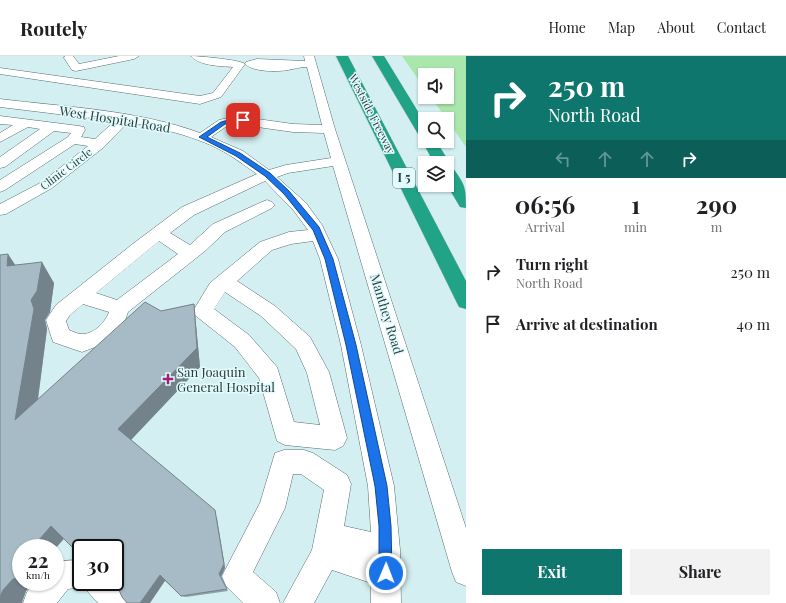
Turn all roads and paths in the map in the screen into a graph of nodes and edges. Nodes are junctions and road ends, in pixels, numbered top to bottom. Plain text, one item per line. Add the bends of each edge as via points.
1 (134, 56) edge
2 (196, 56) edge
3 (342, 56) edge
4 (378, 56) edge
5 (72, 57) edge
6 (245, 61) edge
7 (307, 62) edge
8 (0, 71) edge
9 (0, 103) edge
10 (125, 118) junction
11 (0, 120) edge
12 (418, 122) edge
13 (26, 123) junction
14 (52, 126) junction
15 (329, 129) junction
16 (202, 137) junction
17 (0, 138) edge
18 (73, 140) junction
19 (99, 144) junction
20 (339, 161) junction
21 (0, 164) edge
22 (267, 175) junction
23 (454, 183) edge
24 (0, 187) edge
25 (466, 203) edge
26 (267, 205) dead end
27 (0, 210) edge
28 (159, 233) junction
29 (318, 235) junction
30 (190, 254) junction
31 (224, 282) junction
32 (80, 296) junction
33 (466, 301) edge
34 (120, 308) junction
35 (327, 545) junction
36 (386, 562) junction
37 (466, 572) edge
38 (48, 591) edge
39 (107, 591) edge
40 (38, 603) edge
41 (118, 603) edge
42 (265, 603) edge
43 (298, 603) edge
44 (386, 603) edge

1 - 5 street via 76,68
2 - 6 street via 221,63
3 - 33 highway, Westside Freeway / I 5
4 - 12 highway
6 - 7 street
6 - 8 street via 217,95 200,100
7 - 15 street, Manthey Road
9 - 10 street, West Hospital Road
10 - 16 street, West Hospital Road via 176,128
10 - 19 street, Clinic Circle
11 - 13 street
13 - 14 street
13 - 17 street
14 - 18 street via 79,130
14 - 21 street
15 - 16 street via 293,128 236,120 223,123
15 - 20 street, Manthey Road
16 - 22 street, West Hospital Road via 238,154
18 - 19 street
18 - 24 street
19 - 27 street, Clinic Circle via 47,185
20 - 22 street via 286,169
20 - 37 street, Manthey Road
22 - 28 street via 188,211
22 - 29 street, West Hospital Road via 300,207
23 - 25 highway
26 - 30 street via 219,228
28 - 30 street
28 - 32 street
29 - 31 street via 289,238 266,246
29 - 36 street, West Hospital Road via 329,259 375,456 381,486
30 - 34 street
31 - 31 street via 217,288 203,311 242,341 269,374 285,433 336,438 318,372 303,343 268,311
32 - 34 street
32 - 34 street via 63,310 56,320 60,336 82,343 104,335 115,323
35 - 36 street
35 - 42 street via 338,484 304,462 284,462 272,508 236,576
35 - 43 street
36 - 44 street, West Hospital Road
38 - 40 street
39 - 41 street

